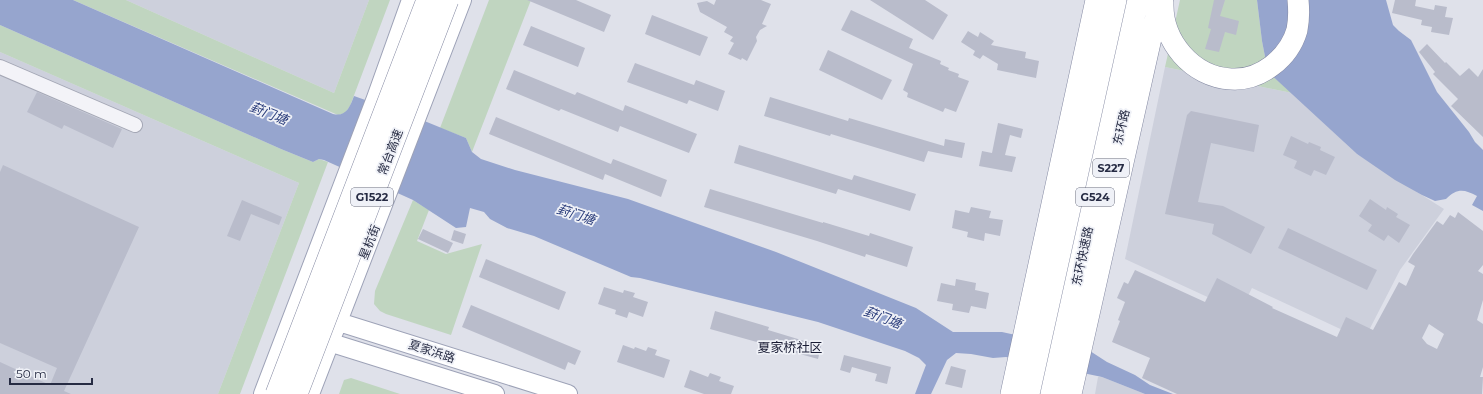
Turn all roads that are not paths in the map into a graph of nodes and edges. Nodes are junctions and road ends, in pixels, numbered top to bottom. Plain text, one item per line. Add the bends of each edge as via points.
1 (411, 0) edge
2 (427, 0) edge
3 (448, 0) edge
4 (462, 0) edge
5 (1096, 0) edge
6 (1106, 0) edge
7 (1116, 0) edge
8 (1138, 0) edge
9 (1149, 0) edge
10 (1156, 0) edge
11 (1164, 0) edge
12 (1298, 0) edge
13 (0, 67) edge
14 (135, 126) dead end
15 (295, 309) junction
16 (337, 321) junction
17 (288, 329) junction
18 (330, 343) junction
19 (1062, 391) edge
20 (263, 394) edge
21 (276, 394) edge
22 (297, 394) edge
23 (310, 394) edge
24 (495, 394) edge
25 (568, 394) edge
26 (1011, 394) edge
27 (1020, 394) edge
28 (1029, 394) edge

1 - 15 main road
2 - 21 highway, 常台高速 / G1522, bridge
3 - 22 highway, 常台高速 / G1522, bridge
4 - 16 main road, 星杭街
5 - 26 highway
6 - 27 main road
7 - 28 highway, 东环快速路 / G524
8 - 19 highway, 东环快速路 / G524
9 - 19 main road, 东环路 / S227
10 - 19 highway via 1156,16 1116,199
11 - 12 highway via 1163,12 1167,30 1182,55 1206,73 1237,79 1261,73 1284,54 1297,30
13 - 14 lane
15 - 16 main road, 夏家浜路
15 - 17 main road
16 - 18 main road, 星杭街
16 - 25 main road, 夏家浜路
17 - 18 main road, 夏家浜路
17 - 20 main road
18 - 23 main road, 星杭街
18 - 24 main road, 夏家浜路

